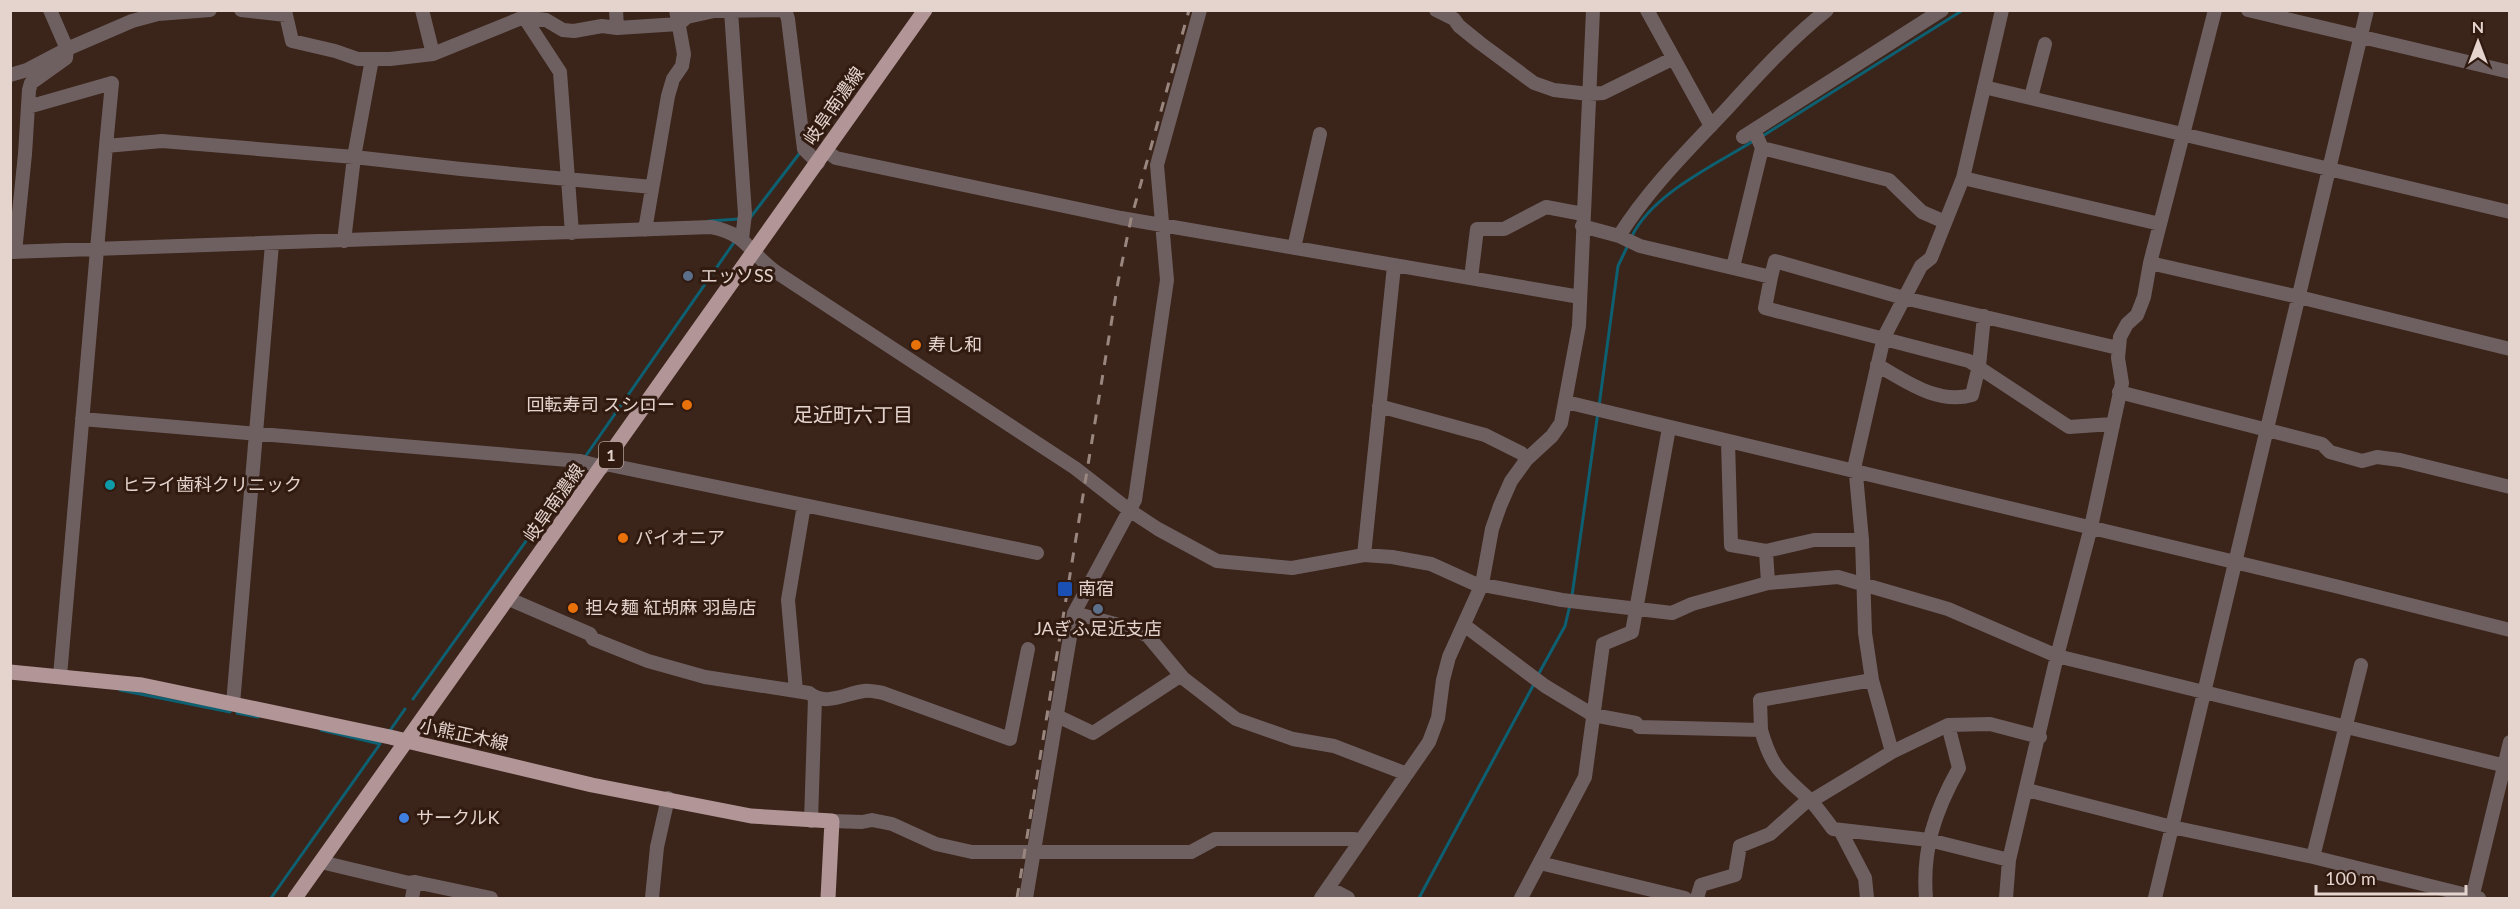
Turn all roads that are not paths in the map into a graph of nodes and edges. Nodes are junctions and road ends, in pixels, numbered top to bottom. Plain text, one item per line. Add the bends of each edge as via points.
1 (50, 10) edge
2 (210, 10) edge
3 (241, 10) edge
4 (422, 10) edge
5 (616, 10) edge
6 (731, 10) edge
7 (785, 10) edge
8 (925, 10) edge
9 (1200, 10) edge
10 (1436, 10) edge
11 (1593, 10) edge
12 (1647, 10) edge
13 (1827, 10) edge
14 (1942, 10) edge
15 (2002, 10) edge
16 (2215, 10) edge
17 (2248, 10) edge
18 (2367, 10) edge
19 (184, 11) edge
20 (525, 17) junction
21 (678, 17) edge
22 (617, 28) junction
23 (2361, 36) junction
24 (2045, 44) dead end
25 (66, 49) junction
26 (433, 54) junction
27 (372, 59) junction
28 (1672, 59) junction
29 (2510, 72) edge
30 (12, 77) edge
31 (1984, 87) junction
32 (1589, 94) junction
33 (2031, 97) junction
34 (28, 107) junction
35 (1711, 126) junction
36 (1320, 134) dead end
37 (2183, 134) junction
38 (106, 146) junction
39 (1762, 148) junction
40 (354, 157) junction
41 (822, 157) junction
42 (2330, 170) junction
43 (1963, 178) junction
44 (569, 180) junction
45 (652, 187) junction
46 (2510, 212) edge
47 (1583, 220) junction
48 (1945, 222) junction
49 (2160, 224) junction
50 (1161, 225) junction
51 (645, 230) junction
52 (572, 233) junction
53 (1619, 236) junction
54 (742, 239) junction
55 (344, 241) junction
56 (272, 244) junction
57 (1294, 248) junction
58 (97, 249) junction
59 (13, 252) edge
60 (755, 252) junction
61 (2150, 263) junction
62 (1394, 266) junction
63 (1732, 267) junction
64 (1771, 277) junction
65 (1471, 278) junction
66 (1580, 297) junction
67 (2299, 297) junction
68 (1904, 298) junction
69 (1984, 316) junction
70 (1884, 337) junction
71 (2118, 348) junction
72 (2510, 349) edge
73 (1877, 364) junction
74 (1978, 366) junction
75 (2119, 392) junction
76 (1566, 402) junction
77 (1379, 406) junction
78 (82, 419) junction
79 (2112, 424) junction
80 (1669, 428) junction
81 (2268, 429) junction
82 (256, 434) junction
83 (1728, 442) junction
84 (1527, 459) junction
85 (604, 465) junction
86 (1856, 472) junction
87 (2510, 487) edge
88 (804, 505) junction
89 (1129, 510) junction
90 (2091, 527) junction
91 (1862, 540) junction
92 (1766, 550) junction
93 (1037, 553) dead end
94 (1364, 555) junction
95 (2235, 562) junction
96 (1768, 583) junction
97 (1482, 584) junction
98 (1864, 585) junction
99 (509, 599) junction
100 (1638, 609) junction
101 (1074, 613) junction
102 (1464, 625) junction
103 (2510, 630) edge
104 (1028, 649) dead end
105 (2057, 656) junction
106 (2361, 665) dead end
107 (10, 672) edge
108 (1180, 675) junction
109 (60, 676) junction
110 (1872, 680) junction
111 (796, 691) junction
112 (2204, 693) junction
113 (815, 698) junction
114 (233, 704) junction
115 (1055, 715) junction
116 (1593, 715) junction
117 (1948, 725) junction
118 (2346, 727) junction
119 (1761, 730) junction
120 (2040, 737) junction
121 (407, 742) junction
122 (2510, 742) edge
123 (1892, 752) junction
124 (2507, 766) edge
125 (1407, 774) junction
126 (2026, 789) junction
127 (668, 798) junction
128 (1810, 800) junction
129 (811, 821) junction
130 (832, 821) junction
131 (2172, 827) junction
132 (1840, 830) junction
133 (1929, 840) junction
134 (1360, 841) junction
135 (1033, 851) junction
136 (2313, 857) junction
137 (2009, 860) junction
138 (321, 862) junction
139 (1540, 863) junction
140 (415, 882) junction
141 (1325, 893) edge
142 (295, 898) edge
143 (412, 898) edge
144 (491, 898) edge
145 (652, 898) edge
146 (828, 898) edge
147 (1026, 898) edge
148 (1348, 898) edge
149 (1521, 898) edge
150 (1685, 898) edge
151 (1697, 898) edge
152 (1867, 898) edge
153 (1926, 898) edge
154 (2006, 898) edge
155 (2155, 898) edge
156 (2475, 898) edge

1 - 25 street
2 - 19 street
3 - 27 street via 286,15 292,41 357,59
4 - 26 street
5 - 22 street
6 - 7 street
6 - 21 street
6 - 54 street via 744,218
7 - 41 street via 804,149
8 - 41 main road, 岐阜南濃線 / 1
9 - 50 street via 1157,165
10 - 32 street via 1454,19 1480,44 1534,83
11 - 32 street
12 - 28 street
13 - 35 street via 1798,33
14 - 39 street via 1749,134
15 - 31 street
16 - 37 street
17 - 23 street
18 - 23 street
19 - 25 street via 132,21
20 - 22 street via 546,20 563,30
20 - 26 street
20 - 44 street via 560,72
21 - 22 street
21 - 45 street via 684,54 668,96
23 - 29 street
23 - 42 street
24 - 33 street
25 - 30 street
25 - 34 street via 66,58 31,84
26 - 27 street
27 - 40 street
28 - 32 street via 1604,93
28 - 35 street
31 - 33 street
31 - 43 street
32 - 47 street
33 - 37 street
34 - 38 street via 112,83
34 - 59 street
35 - 53 street via 1669,171
36 - 57 street
37 - 42 street
37 - 49 street
38 - 40 street via 162,141
38 - 58 street
39 - 48 street via 1889,180 1922,212
39 - 63 street
40 - 44 street
40 - 55 street
41 - 50 street
41 - 60 main road, 岐阜南濃線 / 1
42 - 46 street
42 - 67 street
43 - 48 street
43 - 49 street
44 - 45 street
44 - 52 street
45 - 51 street
47 - 53 street
47 - 65 street via 1546,207 1504,229 1477,229
47 - 66 street
48 - 68 street via 1931,258 1921,266
49 - 61 street
50 - 57 street
50 - 89 street via 1167,280 1135,500
51 - 52 street
51 - 54 street via 711,227
52 - 55 street
53 - 63 street via 1640,246
54 - 60 street
55 - 56 street
56 - 58 street
56 - 82 street
57 - 62 street
58 - 59 street
58 - 78 street
60 - 85 main road, 岐阜南濃線 / 1
60 - 89 street via 776,272 1076,468
61 - 67 street
61 - 71 street via 2138,315 2127,324
62 - 65 street
62 - 77 street
63 - 64 street
64 - 68 street via 1775,261
64 - 70 street via 1765,308
65 - 66 street
66 - 76 street
67 - 72 street
67 - 81 street
68 - 69 street
68 - 70 street
69 - 71 street
69 - 74 street
70 - 73 street
70 - 74 street
71 - 75 street via 2122,383
73 - 74 street via 1932,395 1960,398 1972,395
73 - 86 street
74 - 79 street via 2069,427
75 - 79 street
75 - 81 street
76 - 80 street
76 - 84 street via 1561,423
77 - 84 street via 1485,435
77 - 94 street
78 - 82 street
78 - 109 street
79 - 90 street
80 - 83 street
80 - 100 street
81 - 87 street via 2322,444 2330,452 2362,461 2377,457 2400,460
81 - 95 street
82 - 85 street
82 - 114 street
83 - 86 street
83 - 92 street via 1731,545
84 - 97 street via 1500,506
85 - 88 street
85 - 99 main road, 岐阜南濃線 / 1
86 - 90 street
86 - 91 street
88 - 93 street
88 - 111 street via 788,600
89 - 94 street via 1217,561 1292,568
89 - 101 street
90 - 95 street
90 - 105 street
91 - 92 street via 1814,540
91 - 98 street
92 - 96 street
94 - 97 street via 1431,564
95 - 103 street
95 - 112 street
96 - 98 street via 1838,577
96 - 100 street via 1672,613
97 - 100 street via 1562,600
97 - 102 street
98 - 105 street via 1948,609
98 - 110 street via 1864,633
99 - 111 street via 648,661 705,676
99 - 121 main road, 岐阜南濃線 / 1
100 - 116 street via 1632,632 1603,644
101 - 108 street via 1148,636
101 - 115 street
102 - 116 street via 1545,686
102 - 125 street via 1449,657 1438,718 1429,742
104 - 113 street via 1010,739 883,693 864,691 836,699
105 - 112 street
105 - 120 street
106 - 118 street
107 - 109 main road, 小熊正木線
108 - 115 street via 1093,733
108 - 125 street via 1236,719 1293,740 1334,746
109 - 114 main road, 小熊正木線 via 142,685
110 - 119 street via 1760,700
110 - 123 street
111 - 113 street
112 - 118 street
112 - 131 street
113 - 129 street
114 - 121 main road, 小熊正木線
115 - 135 street
116 - 119 street via 1636,723 1639,727
116 - 139 street via 1585,777
117 - 120 street via 1990,724
117 - 123 street
117 - 133 street via 1959,768 1942,798
118 - 124 street
118 - 136 street
119 - 128 street via 1766,750 1781,775
120 - 126 street
121 - 127 main road, 小熊正木線 via 592,785
121 - 138 main road, 岐阜南濃線 / 1
122 - 124 street
123 - 128 street
124 - 156 street
125 - 134 street
126 - 131 street
126 - 137 street
127 - 129 main road, 小熊正木線 via 751,816
127 - 145 street via 657,847
128 - 132 street via 1833,829
128 - 151 street via 1770,834 1740,846 1735,875 1701,885
129 - 130 main road, 小熊正木線
130 - 135 street via 892,824 958,850
130 - 146 main road
131 - 136 street
131 - 155 street
132 - 133 street
132 - 152 street via 1865,878
133 - 137 street
133 - 153 street
134 - 135 street via 1215,839 1191,852
134 - 141 street
135 - 147 street
136 - 156 street
137 - 154 street
138 - 140 street
138 - 142 main road, 岐阜南濃線 / 1
139 - 149 street
139 - 150 street
140 - 143 street
140 - 144 street
141 - 148 street

